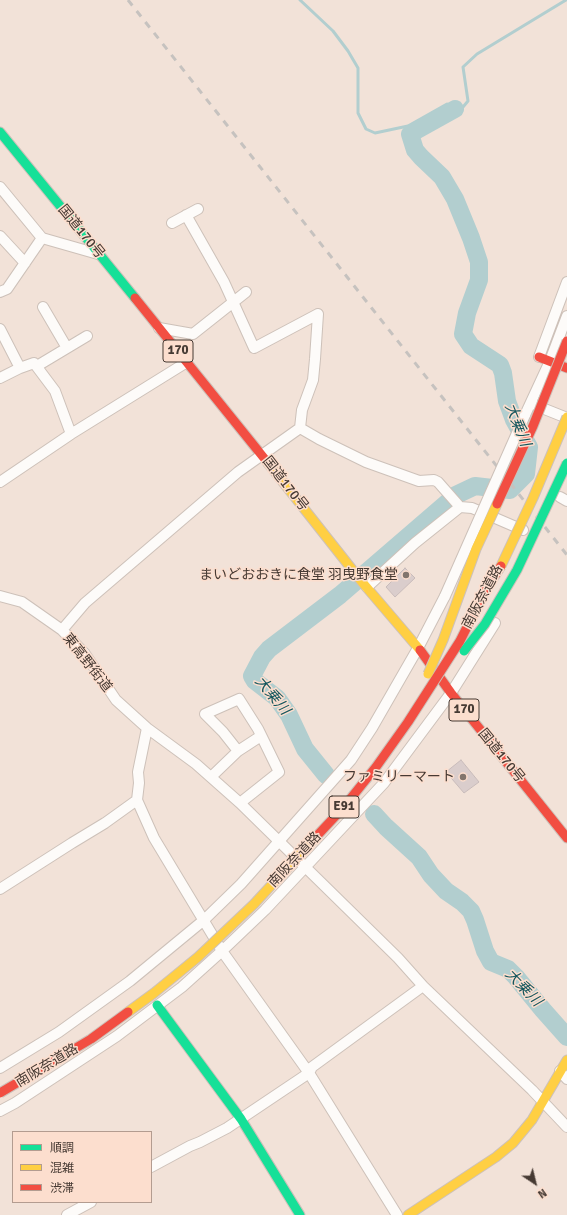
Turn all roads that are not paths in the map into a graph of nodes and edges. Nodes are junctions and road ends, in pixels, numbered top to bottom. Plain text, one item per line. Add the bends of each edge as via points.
1 (0, 132) edge
2 (0, 187) edge
3 (198, 208) dead end
4 (186, 215) junction
5 (172, 223) dead end
6 (0, 236) edge
7 (42, 238) junction
8 (100, 255) junction
9 (25, 263) junction
10 (567, 282) edge
11 (0, 292) edge
12 (246, 292) dead end
13 (233, 302) junction
14 (43, 308) dead end
15 (567, 316) edge
16 (160, 328) junction
17 (0, 330) edge
18 (87, 336) dead end
19 (567, 341) edge
20 (67, 348) junction
21 (539, 357) joint
22 (550, 361) junction
23 (187, 362) junction
24 (36, 366) junction
25 (20, 368) junction
26 (567, 368) edge
27 (0, 378) edge
28 (531, 403) junction
29 (567, 418) edge
30 (300, 428) junction
31 (71, 434) junction
32 (567, 436) edge
33 (262, 455) junction
34 (567, 463) edge
35 (0, 482) edge
36 (567, 483) edge
37 (564, 499) edge
38 (455, 501) junction
39 (541, 538) junction
40 (364, 584) junction
41 (0, 596) edge
42 (62, 630) junction
43 (418, 648) junction
44 (451, 674) dead end
45 (451, 694) junction
46 (147, 728) junction
47 (261, 736) junction
48 (238, 751) junction
49 (211, 777) junction
50 (137, 800) junction
51 (240, 803) junction
52 (343, 808) junction
53 (567, 838) edge
54 (279, 842) junction
55 (305, 867) junction
56 (0, 889) edge
57 (204, 920) junction
58 (222, 951) junction
59 (423, 986) junction
60 (157, 1005) junction
61 (567, 1060) edge
62 (0, 1068) edge
63 (309, 1073) junction
64 (563, 1075) edge
65 (0, 1093) edge
66 (542, 1102) junction
67 (0, 1104) edge
68 (0, 1111) edge
69 (241, 1119) junction
70 (567, 1127) edge
71 (152, 1166) edge
72 (89, 1203) edge
73 (67, 1215) edge
74 (300, 1215) edge
75 (397, 1215) edge
76 (408, 1215) edge

1 - 8 main road, 国道170号 / 170
2 - 7 street
3 - 4 street
4 - 5 street
4 - 13 street
6 - 9 street
7 - 8 street
7 - 9 street
8 - 16 main road, 国道170号 / 170
9 - 11 street via 8,290
10 - 21 street
12 - 13 street
13 - 16 street via 193,334
13 - 30 street via 254,348 318,314 313,380 302,410
14 - 20 street
15 - 22 street
16 - 23 main road, 国道170号 / 170
17 - 25 street
18 - 20 street
19 - 52 main road, bridge via 533,426 476,549 430,669
20 - 24 street
21 - 22 main road
22 - 26 main road
22 - 28 street
23 - 31 street
23 - 33 main road, 国道170号 / 170
24 - 25 street via 34,363
24 - 31 street via 55,391
25 - 27 street
28 - 29 street
28 - 43 street, bridge via 445,596
29 - 52 main road, 南阪奈道路 / E91, bridge via 502,564 460,641 408,722
30 - 33 street
30 - 38 street via 366,462 420,481 434,480
31 - 35 street
32 - 34 main road, 南阪奈道路, bridge via 526,528 462,654 485,624 517,570
33 - 40 main road, 国道170号 / 170
33 - 42 street via 238,472 91,598
36 - 37 street
37 - 39 street
38 - 39 street
38 - 40 street via 415,543
39 - 45 street via 489,634
40 - 43 main road, 国道170号 / 170
41 - 42 street, 東高野街道 via 22,602
42 - 46 street, 東高野街道 via 84,654 116,700
43 - 45 main road, 国道170号 / 170
43 - 54 street via 351,760
44 - 67 main road, 南阪奈道路 / E91 via 416,729 363,796 260,908 201,962 106,1036
45 - 53 main road, 国道170号 / 170
45 - 55 street via 384,783
46 - 49 street, 東高野街道
46 - 50 street via 138,772
47 - 48 street
47 - 48 street via 239,699 205,714
47 - 51 street via 279,772
48 - 49 street
49 - 51 street, 東高野街道
50 - 56 street
50 - 57 street via 154,838
51 - 54 street, 東高野街道
52 - 65 main road, 南阪奈道路 / E91, bridge via 254,904 198,957 91,1039
54 - 55 street, 東高野街道
54 - 57 street
55 - 58 street
55 - 59 street, 東高野街道
57 - 58 street
57 - 62 street via 130,981 59,1032
58 - 60 street
58 - 63 street
59 - 63 street via 312,1067
59 - 66 street, 東高野街道
60 - 68 street via 88,1056
60 - 69 main road
61 - 64 main road
63 - 69 street
63 - 75 street
64 - 66 main road
66 - 70 street, 東高野街道
66 - 76 main road via 514,1144
69 - 71 street
69 - 74 main road
72 - 73 street

